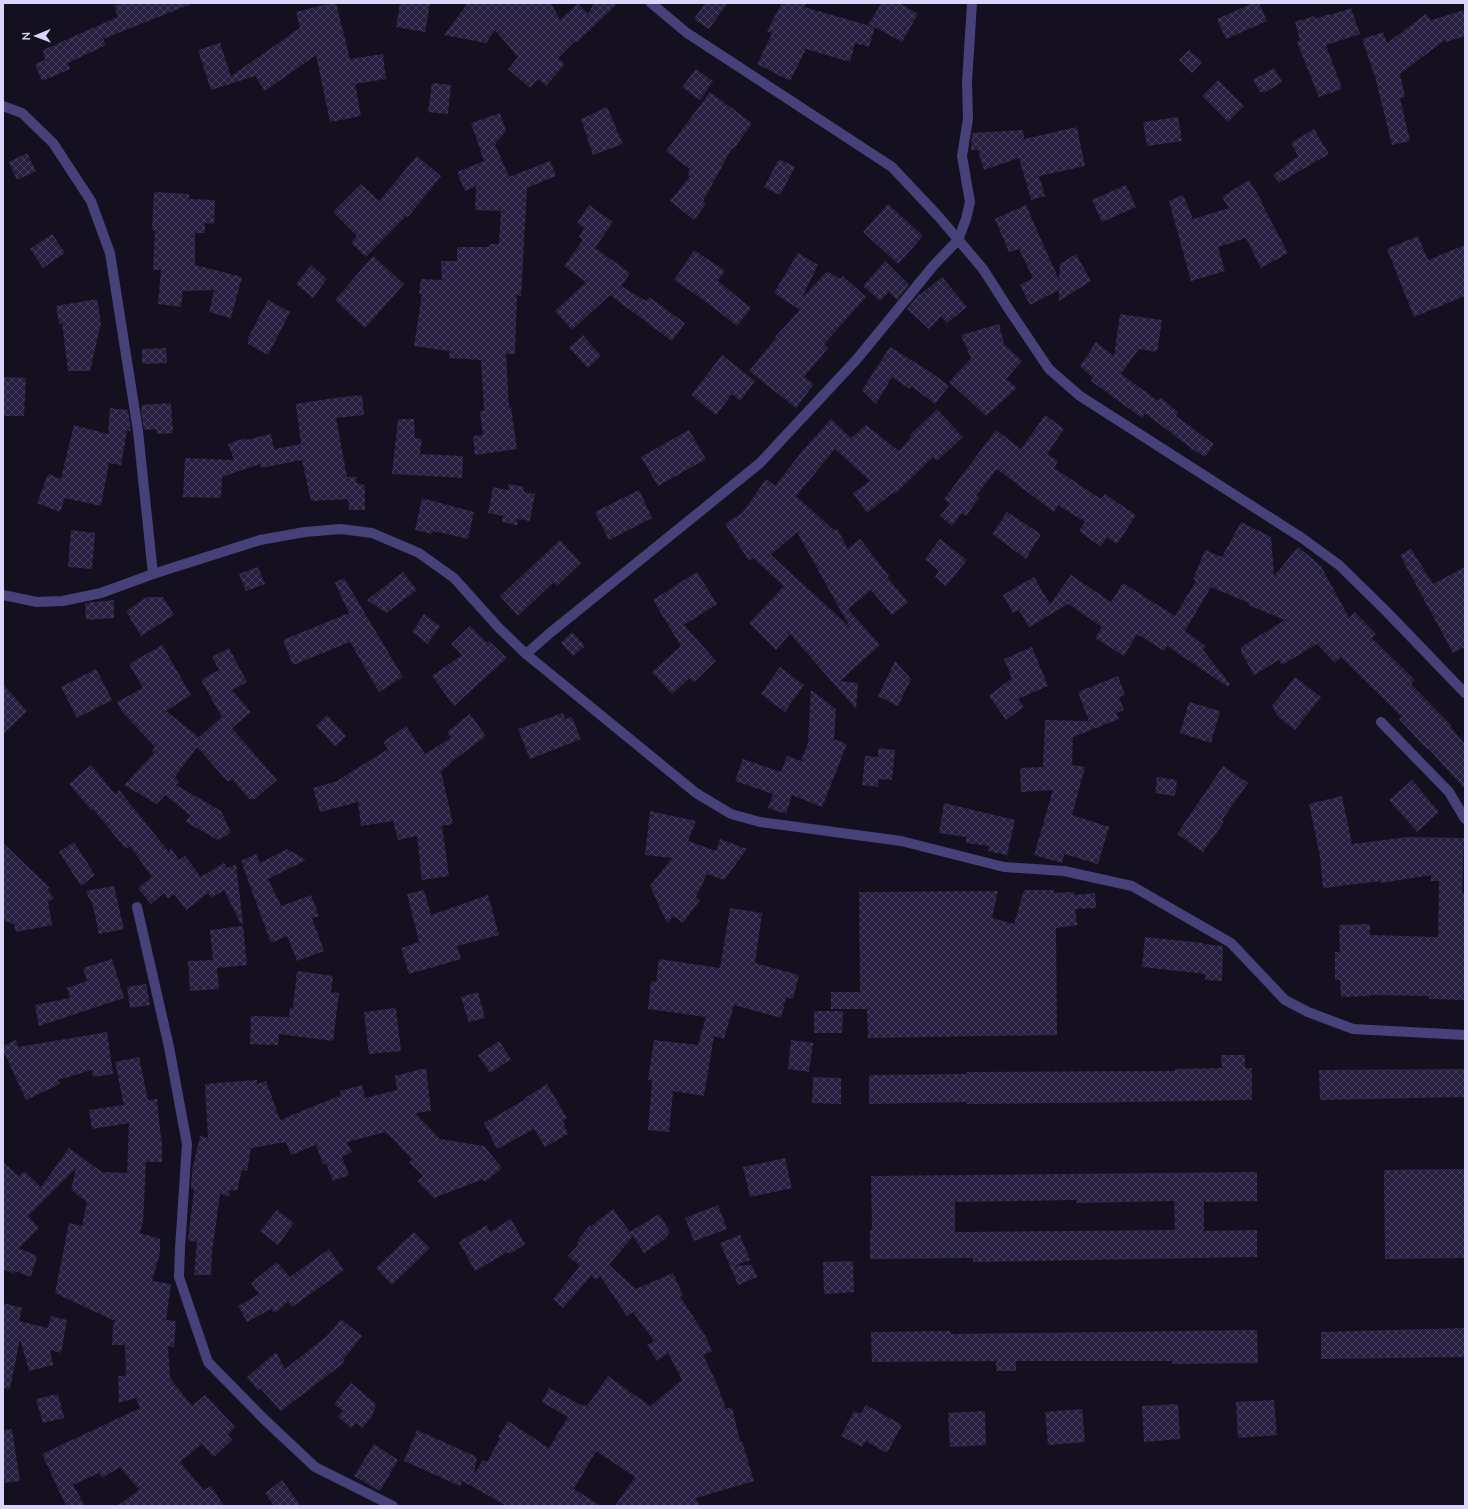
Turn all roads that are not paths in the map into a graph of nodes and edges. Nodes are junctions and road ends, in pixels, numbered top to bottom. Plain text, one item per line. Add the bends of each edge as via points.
1 (651, 3) edge
2 (972, 3) edge
3 (3, 106) edge
4 (958, 240) junction
5 (153, 574) junction
6 (3, 595) edge
7 (526, 654) junction
8 (1465, 694) edge
9 (1381, 722) dead end
10 (1465, 819) edge
11 (137, 907) dead end
12 (1465, 1035) edge
13 (393, 1506) edge

1 - 4 street via 687,33 892,167
2 - 4 street via 967,82 968,120 962,156 970,202
3 - 5 street via 22,113 53,143 91,201 110,253 138,431
4 - 7 street via 934,265 857,359 760,463
4 - 8 street via 983,269 1049,369 1080,396 1302,538 1339,565
5 - 6 street via 101,593 63,601 37,602
5 - 7 street via 260,540 341,528 372,533 420,553 454,578
7 - 12 street via 696,793 731,814 760,822 901,841 1004,866 1064,870 1132,886 1231,943 1285,1000 1308,1012 1353,1029
9 - 10 street via 1449,792
11 - 13 street via 170,1047 187,1144 179,1277 208,1362 315,1467

